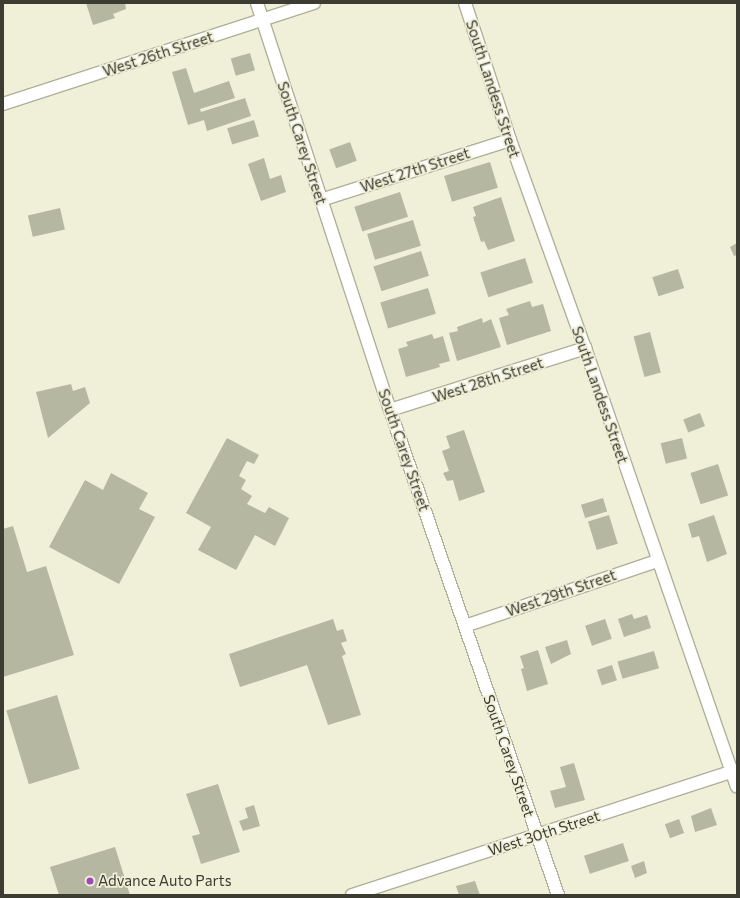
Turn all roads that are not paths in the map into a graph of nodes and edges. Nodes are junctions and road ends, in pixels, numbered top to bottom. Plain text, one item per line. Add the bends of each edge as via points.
1 (257, 3) edge
2 (314, 3) edge
3 (465, 3) edge
4 (263, 20) junction
5 (3, 104) edge
6 (510, 140) junction
7 (321, 200) junction
8 (585, 348) junction
9 (390, 410) junction
10 (657, 561) junction
11 (465, 626) junction
12 (734, 771) edge
13 (737, 786) edge
14 (536, 835) junction
15 (352, 895) edge
16 (558, 895) edge

1 - 4 street, South Carey Street
2 - 4 street, West 26th Street
3 - 6 street, South Landess Street
4 - 5 street, West 26th Street
4 - 7 street, South Carey Street
6 - 7 street, West 27th Street
6 - 8 street, South Landess Street
7 - 9 street, South Carey Street
8 - 9 street, West 28th Street
8 - 10 street, South Landess Street
9 - 11 street, South Carey Street
10 - 11 street, West 29th Street
10 - 12 street, South Landess Street
11 - 14 street, South Carey Street
12 - 13 street, South Landess Street
12 - 14 street, West 30th Street
14 - 15 street, West 30th Street
14 - 16 street, South Carey Street

